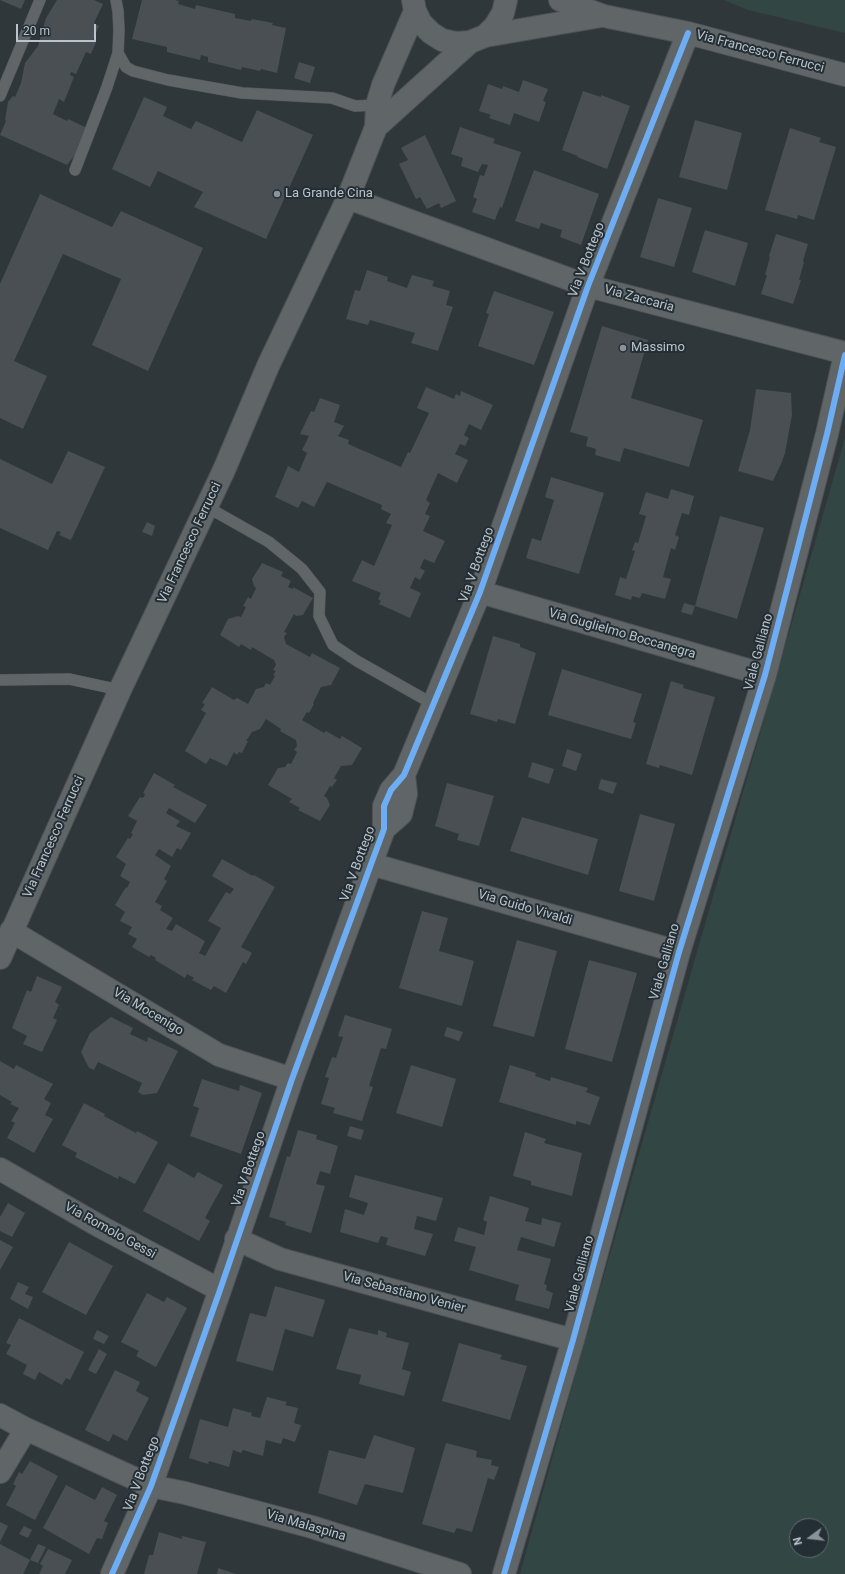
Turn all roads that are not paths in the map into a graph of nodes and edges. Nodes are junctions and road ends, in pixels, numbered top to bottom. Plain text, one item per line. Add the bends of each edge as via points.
1 (40, 0) edge
2 (116, 0) edge
3 (506, 0) edge
4 (560, 0) edge
5 (414, 5) edge
6 (604, 16) junction
7 (688, 33) junction
8 (477, 39) junction
9 (118, 53) junction
10 (845, 75) edge
11 (0, 96) edge
12 (377, 105) junction
13 (376, 127) junction
14 (75, 170) dead end
15 (348, 198) junction
16 (588, 286) junction
17 (845, 354) edge
18 (836, 437) edge
19 (207, 507) junction
20 (480, 592) junction
21 (765, 675) junction
22 (0, 680) edge
23 (120, 690) junction
24 (434, 704) junction
25 (371, 864) junction
26 (11, 931) junction
27 (678, 952) junction
28 (0, 958) edge
29 (292, 1079) junction
30 (0, 1169) edge
31 (236, 1239) junction
32 (220, 1290) junction
33 (573, 1340) junction
34 (0, 1415) edge
35 (26, 1429) junction
36 (0, 1472) edge
37 (151, 1486) junction
38 (112, 1574) edge
39 (460, 1574) edge
40 (504, 1574) edge

1 - 11 lane
2 - 9 lane via 119,24
3 - 8 street via 503,14 495,26
4 - 6 street, Via Francesco Ferrucci
5 - 8 street via 421,23 442,40 456,43
5 - 12 street, Via Francesco Ferrucci
6 - 7 street, Via Francesco Ferrucci
6 - 8 street, Via Francesco Ferrucci
7 - 10 street, Via Francesco Ferrucci
7 - 16 street, Via V Bottego
8 - 13 street, Via Francesco Ferrucci
9 - 12 lane via 126,66 133,71 168,80 242,93 332,98 355,106
9 - 14 lane
12 - 13 street, Via Francesco Ferrucci
13 - 15 street, Via Francesco Ferrucci
15 - 16 street, Via Zaccaria
15 - 19 street, Via Francesco Ferrucci via 268,366
16 - 17 street, Via Zaccaria
16 - 20 street, Via V Bottego
17 - 18 street, Viale Galliano
18 - 21 street, Viale Galliano
19 - 23 street, Via Francesco Ferrucci
19 - 24 lane via 268,542 302,569 320,592 319,616 333,645 357,662
20 - 21 street, Via Guglielmo Boccanegra
20 - 24 street, Via V Bottego
21 - 27 street, Viale Galliano
22 - 23 lane via 69,679
23 - 26 street, Via Francesco Ferrucci
24 - 25 street, Via V Bottego via 404,775 391,790 384,806 384,829
25 - 27 street, Via Guido Vivaldi
25 - 29 street, Via V Bottego
26 - 28 street, Via Francesco Ferrucci
26 - 29 street, Via Mocenigo via 219,1055
27 - 33 street, Viale Galliano
29 - 31 street, Via V Bottego
30 - 32 street, Via Romolo Gessi via 101,1227
31 - 32 street, Via V Bottego
31 - 33 street, Via Sebastiano Venier via 280,1259
32 - 37 street, Via V Bottego
33 - 40 street, Viale Galliano
34 - 35 street, Via Malaspina
35 - 36 street
35 - 37 street, Via Malaspina
37 - 38 street, Via V Bottego
37 - 39 street, Via Malaspina via 312,1527

